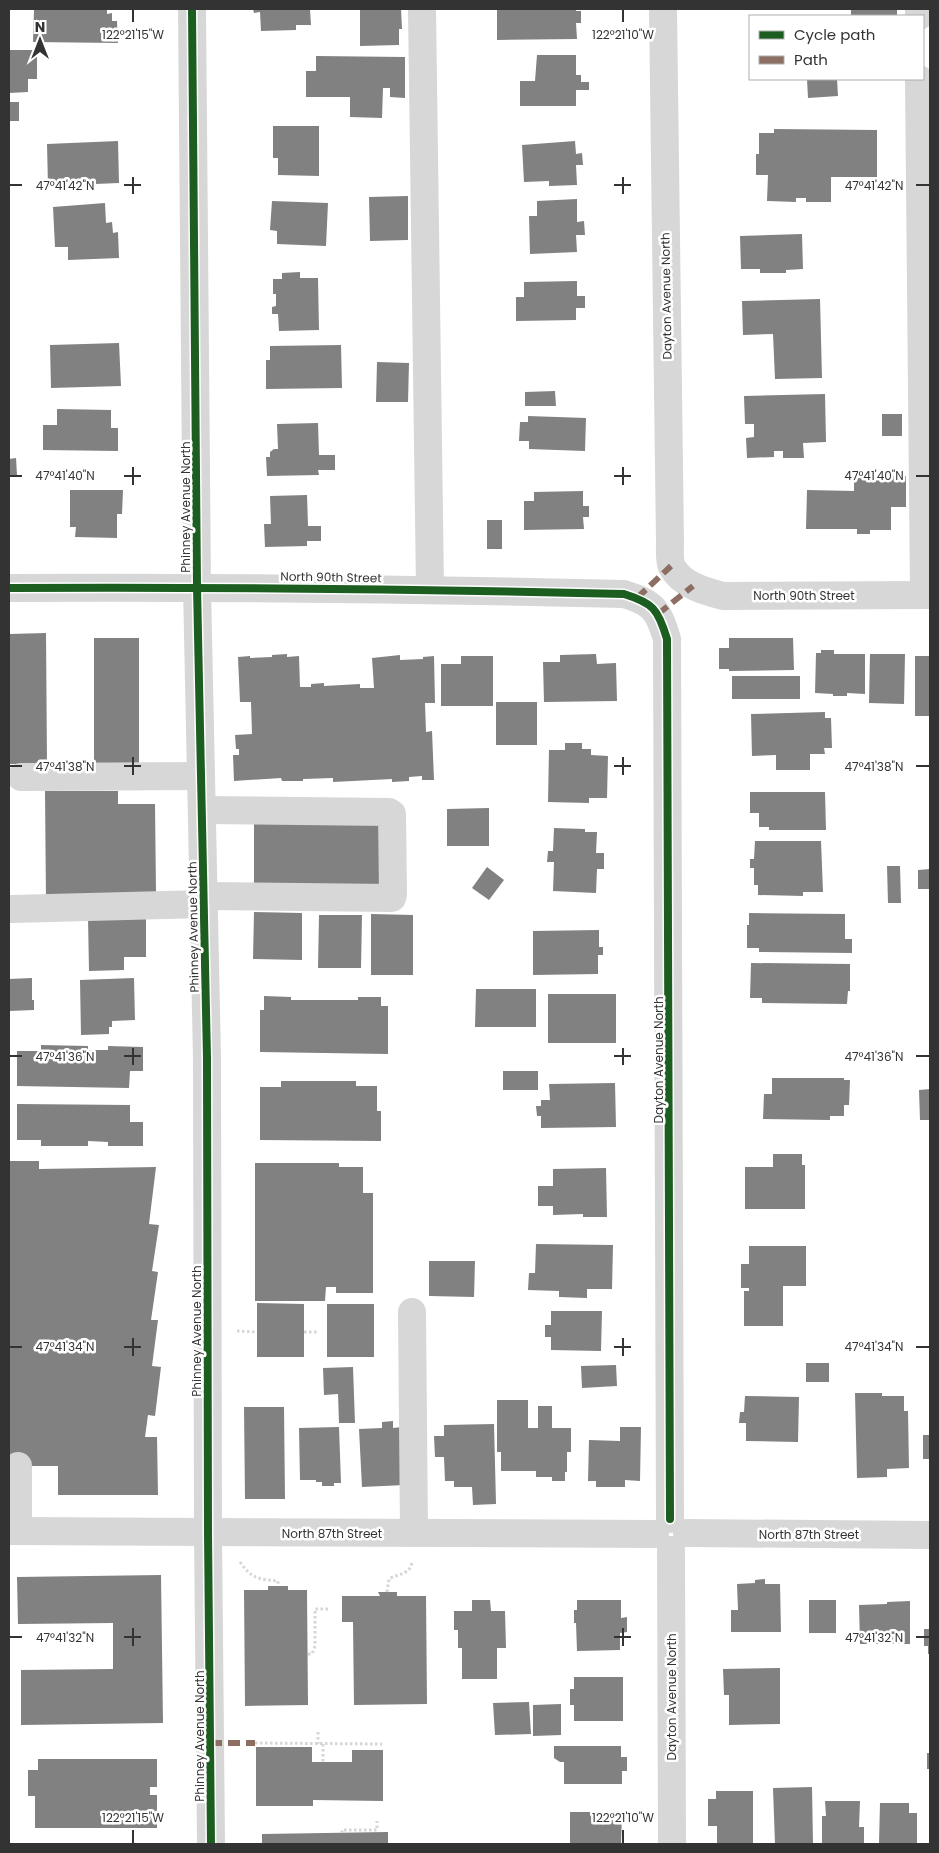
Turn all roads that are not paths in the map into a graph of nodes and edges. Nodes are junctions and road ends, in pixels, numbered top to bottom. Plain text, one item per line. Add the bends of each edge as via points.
1 (192, 9) edge
2 (422, 9) edge
3 (663, 9) edge
4 (919, 80) edge
5 (683, 579) joint
6 (197, 587) junction
7 (9, 588) edge
8 (430, 589) junction
9 (927, 595) edge
10 (651, 605) joint
11 (201, 776) junction
12 (21, 777) dead end
13 (202, 810) junction
14 (204, 900) junction
15 (11, 909) dead end
16 (412, 1312) dead end
17 (18, 1466) dead end
18 (13, 1531) edge
19 (208, 1532) junction
20 (671, 1534) junction
21 (930, 1535) edge
22 (413, 1546) junction
23 (211, 1844) edge
24 (672, 1844) edge

1 - 6 street, Phinney Avenue North
2 - 8 street
3 - 5 street, Dayton Avenue North via 670,543 671,566
4 - 9 street
5 - 9 street, North 90th Street via 701,590 722,596
6 - 7 street, North 90th Street
6 - 8 street, North 90th Street
6 - 11 street, Phinney Avenue North
8 - 10 street, North 90th Street via 624,594
10 - 20 street, Dayton Avenue North via 662,619 668,638
11 - 12 street
11 - 13 street, Phinney Avenue North
13 - 14 street, Phinney Avenue North
13 - 14 street via 392,814 392,898
14 - 15 street
14 - 19 street, Phinney Avenue North
16 - 22 street
17 - 18 street
18 - 19 street, North 87th Street
19 - 22 street, North 87th Street
19 - 23 street, Phinney Avenue North
20 - 21 street, North 87th Street
20 - 22 street, North 87th Street
20 - 24 street, Dayton Avenue North

